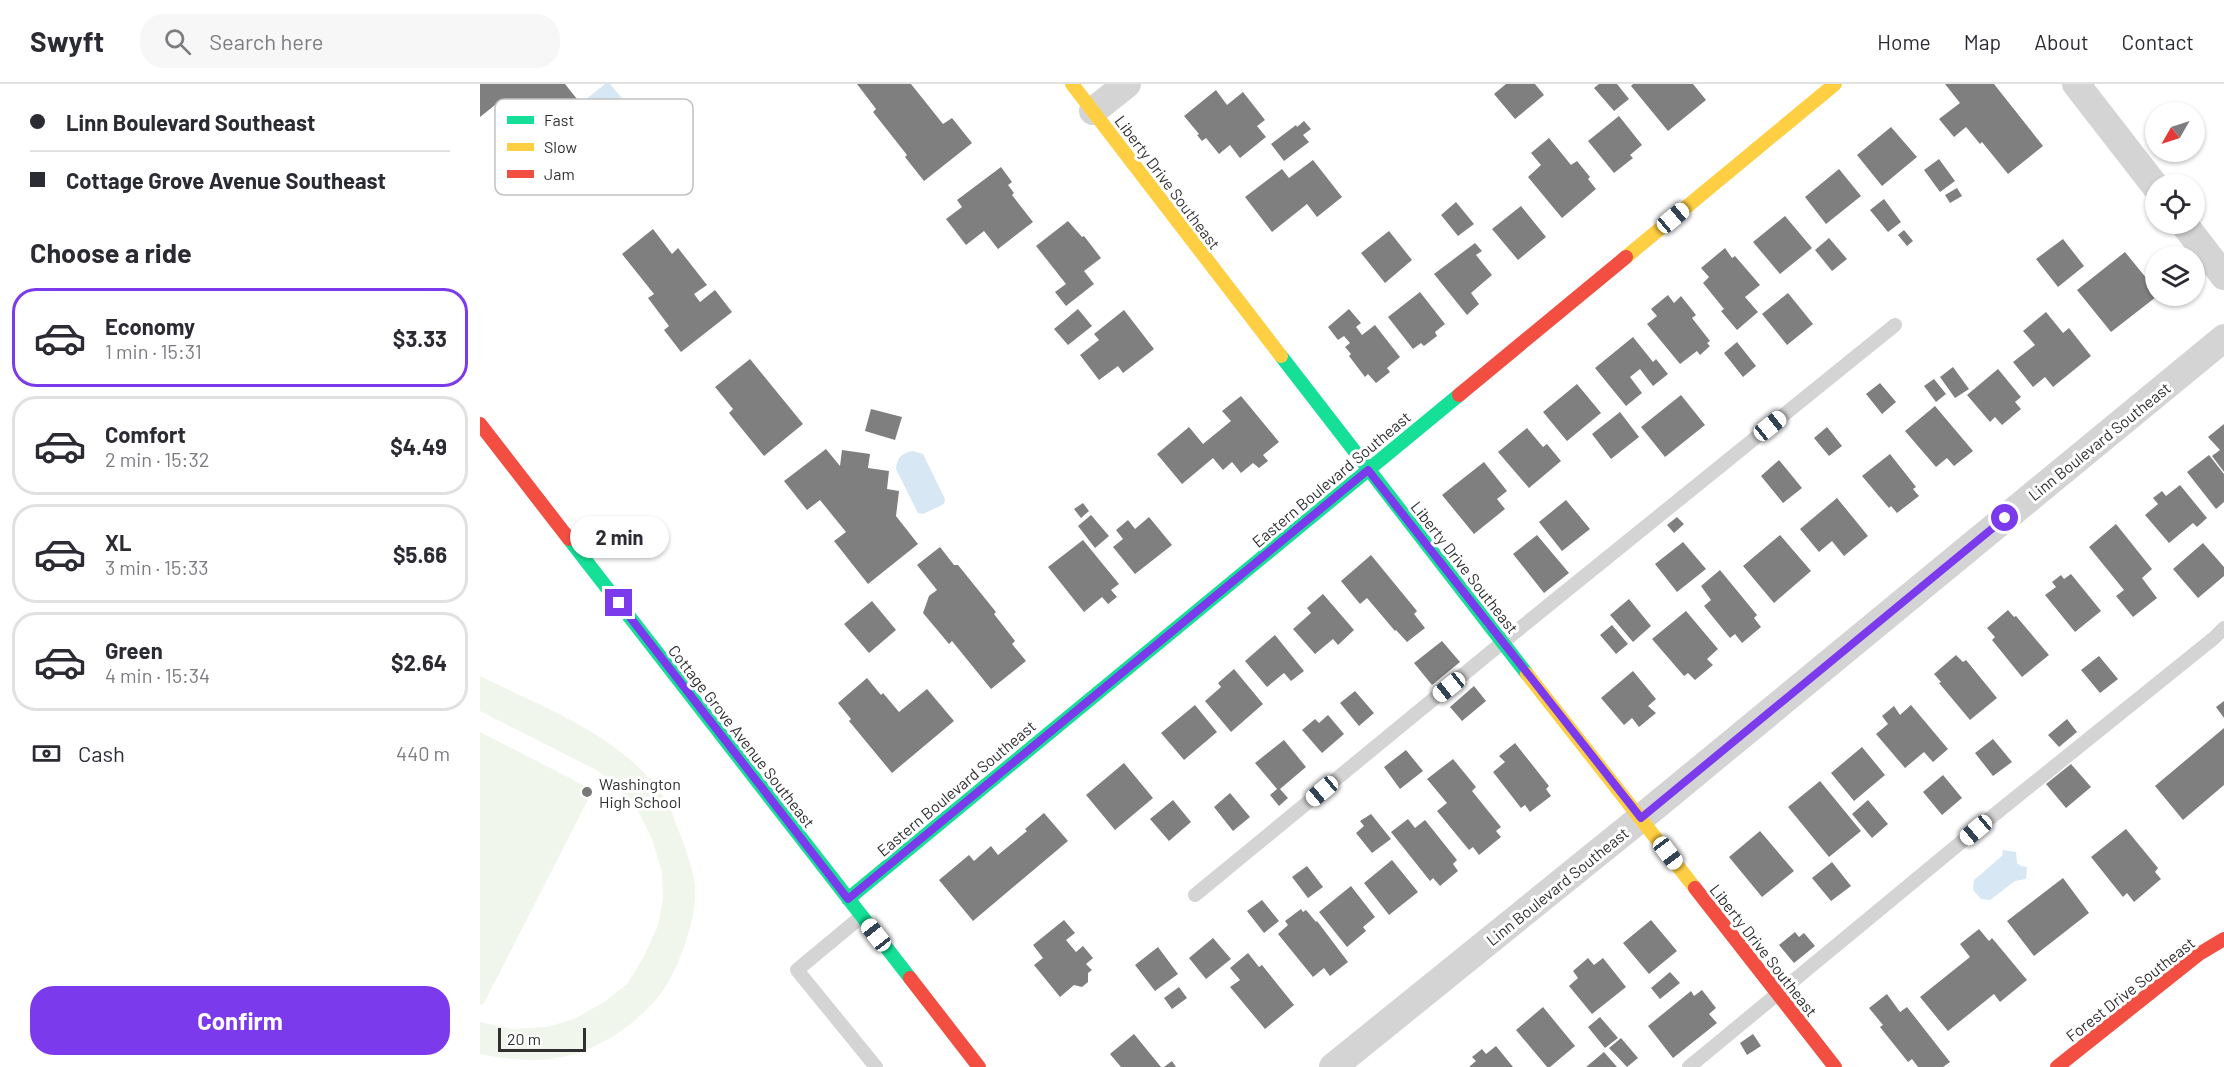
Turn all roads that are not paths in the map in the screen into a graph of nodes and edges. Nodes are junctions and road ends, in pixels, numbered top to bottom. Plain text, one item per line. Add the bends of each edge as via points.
1 (1072, 84) edge
2 (1127, 84) edge
3 (1835, 84) edge
4 (2076, 84) edge
5 (1093, 111) junction
6 (2146, 174) edge
7 (2192, 234) edge
8 (2224, 276) edge
9 (1895, 325) dead end
10 (2224, 338) edge
11 (480, 424) edge
12 (1368, 470) junction
13 (2224, 628) edge
14 (1503, 642) junction
15 (1641, 818) junction
16 (1195, 895) dead end
17 (848, 899) junction
18 (862, 916) junction
19 (2224, 939) edge
20 (1776, 995) junction
21 (876, 1067) edge
22 (979, 1067) edge
23 (1333, 1067) edge
24 (1689, 1067) edge
25 (1835, 1067) edge
26 (2057, 1067) edge

1 - 5 street, Liberty Drive Southeast
2 - 5 street
3 - 12 street, Eastern Boulevard Southeast
4 - 6 street
5 - 12 street, Liberty Drive Southeast
7 - 8 street
9 - 14 lane
10 - 15 street, Linn Boulevard Southeast
11 - 17 street, Cottage Grove Avenue Southeast
12 - 14 street, Liberty Drive Southeast
12 - 17 street, Eastern Boulevard Southeast
13 - 20 lane
14 - 15 street, Liberty Drive Southeast
14 - 16 lane
15 - 20 street, Liberty Drive Southeast
15 - 23 street, Linn Boulevard Southeast
17 - 18 street, Cottage Grove Avenue Southeast
18 - 21 lane via 797,970
18 - 22 street, Cottage Grove Avenue Southeast
19 - 26 street, Forest Drive Southeast via 2199,954
20 - 24 lane
20 - 25 street, Liberty Drive Southeast

